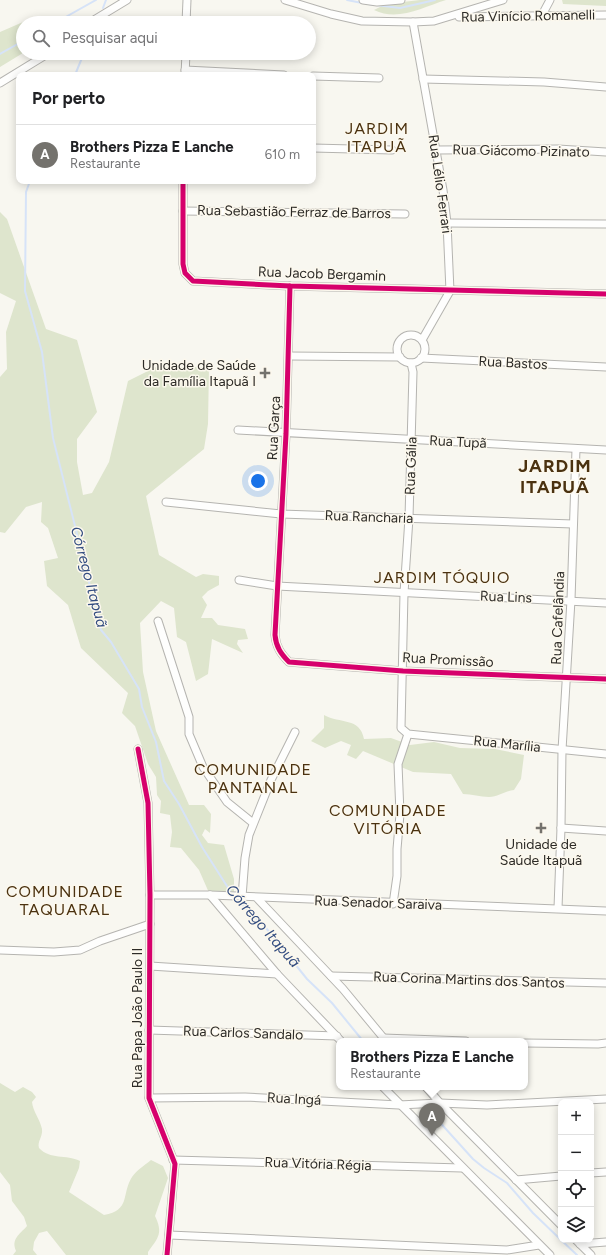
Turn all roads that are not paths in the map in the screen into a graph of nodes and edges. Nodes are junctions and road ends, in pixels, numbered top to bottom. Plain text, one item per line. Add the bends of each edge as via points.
1 (127, 0) edge
2 (186, 0) edge
3 (285, 0) edge
4 (363, 0) edge
5 (402, 0) edge
6 (503, 0) edge
7 (550, 0) edge
8 (542, 15) junction
9 (606, 15) edge
10 (101, 16) edge
11 (186, 16) edge
12 (451, 17) junction
13 (413, 22) junction
14 (38, 60) edge
15 (186, 60) edge
16 (18, 72) edge
17 (185, 72) edge
18 (16, 73) edge
19 (316, 76) edge
20 (379, 78) dead end
21 (423, 79) junction
22 (0, 83) edge
23 (606, 88) edge
24 (316, 148) edge
25 (392, 150) dead end
26 (436, 150) junction
27 (606, 152) edge
28 (183, 184) edge
29 (183, 211) junction
30 (405, 214) dead end
31 (447, 223) junction
32 (606, 224) edge
33 (290, 286) junction
34 (450, 291) junction
35 (606, 294) edge
36 (422, 340) junction
37 (289, 356) junction
38 (400, 357) junction
39 (421, 358) junction
40 (411, 363) junction
41 (606, 367) edge
42 (238, 430) dead end
43 (286, 434) junction
44 (412, 440) junction
45 (576, 449) junction
46 (606, 450) edge
47 (166, 502) dead end
48 (280, 514) junction
49 (409, 518) junction
50 (573, 524) junction
51 (239, 580) dead end
52 (277, 586) junction
53 (404, 593) junction
54 (571, 600) junction
55 (606, 603) edge
56 (158, 621) dead end
57 (289, 662) joint
58 (403, 671) junction
59 (567, 677) junction
60 (606, 679) edge
61 (295, 732) dead end
62 (408, 734) junction
63 (138, 749) dead end
64 (562, 750) junction
65 (606, 754) edge
66 (253, 823) junction
67 (561, 828) junction
68 (606, 831) edge
69 (150, 895) junction
70 (210, 896) junction
71 (242, 897) junction
72 (257, 898) junction
73 (393, 904) junction
74 (558, 908) junction
75 (606, 911) edge
76 (150, 924) junction
77 (0, 950) edge
78 (150, 966) junction
79 (277, 974) junction
80 (332, 976) junction
81 (606, 983) edge
82 (149, 1030) junction
83 (338, 1038) edge
84 (384, 1038) edge
85 (336, 1039) edge
86 (528, 1043) edge
87 (606, 1043) edge
88 (386, 1090) edge
89 (429, 1090) edge
90 (149, 1098) junction
91 (606, 1099) edge
92 (440, 1103) junction
93 (399, 1105) junction
94 (173, 1160) junction
95 (462, 1168) junction
96 (606, 1172) edge
97 (594, 1173) edge
98 (558, 1176) edge
99 (516, 1180) junction
100 (558, 1222) edge
101 (169, 1235) junction
102 (594, 1242) edge
103 (606, 1242) edge
104 (579, 1243) edge
105 (538, 1245) junction
106 (167, 1255) edge
107 (550, 1255) edge
108 (591, 1255) edge

1 - 10 street
2 - 11 street
3 - 13 street via 362,21
4 - 5 street
6 - 12 street
7 - 8 street
8 - 9 street, Rua Vinício Romanelli
8 - 12 street, Rua Vinício Romanelli
12 - 13 street
13 - 21 street, Rua Lélio Ferrari
14 - 16 street
15 - 17 street
18 - 22 street
19 - 20 street
21 - 23 street via 544,82
21 - 26 street, Rua Lélio Ferrari
24 - 25 street
26 - 27 street, Rua Giácomo Pizinato via 558,149
26 - 31 street, Rua Lélio Ferrari
28 - 29 street
29 - 30 street, Rua Sebastião Ferraz de Barros
29 - 33 street, Rua Jacob Bergamin via 183,264 185,272 193,281
31 - 32 street
31 - 34 street, Rua Lélio Ferrari
33 - 34 street, Rua Jacob Bergamin
33 - 37 street, Rua Garça
34 - 35 street, Rua Jacob Bergamin
34 - 36 street
36 - 38 street via 412,335 403,338 398,345
36 - 39 street via 424,351
37 - 38 street
37 - 43 street, Rua Garça
38 - 40 street
39 - 40 street
39 - 41 street, Rua Bastos
40 - 44 street, Rua Gália
42 - 43 street, Rua Tupã
43 - 44 street, Rua Tupã
43 - 48 street, Rua Garça
44 - 45 street, Rua Tupã
44 - 49 street, Rua Gália
45 - 46 street, Rua Tupã
45 - 50 street, Rua Cafelândia
47 - 48 street, Rua Rancharia
48 - 49 street, Rua Rancharia
48 - 52 street, Rua Garça
49 - 50 street, Rua Rancharia
49 - 53 street, Rua Gália
50 - 54 street, Rua Cafelândia
51 - 52 street, Rua Lins
52 - 53 street, Rua Lins
52 - 57 street, Rua Garça via 275,642
53 - 54 street, Rua Lins
53 - 58 street, Rua Gália
54 - 55 street, Rua Lins
54 - 59 street, Rua Cafelândia
56 - 66 street via 189,717 189,734 202,767 227,802
57 - 58 street, Rua Promissão
58 - 59 street, Rua Promissão
58 - 62 street, Rua Gália via 401,728
59 - 60 street, Rua Promissão
59 - 64 street, Rua Cafelândia
61 - 66 street
62 - 64 street, Rua Marília
62 - 73 street via 398,764 400,814
63 - 69 street, Rua Papa João Paulo II via 148,803
64 - 65 street, Rua Marília
64 - 67 street, Rua Cafelândia
66 - 71 street via 245,858
67 - 68 street
67 - 74 street, Rua Cafelândia
69 - 70 street, Rua Senador Saraiva
69 - 76 street, Rua Papa João Paulo II
70 - 71 street, Rua Senador Saraiva
70 - 79 street
71 - 72 street, Rua Senador Saraiva
72 - 73 street, Rua Senador Saraiva
72 - 80 street
73 - 74 street, Rua Senador Saraiva
74 - 75 street, Rua Senador Saraiva
76 - 77 street via 80,950
76 - 78 street, Rua Papa João Paulo II
78 - 79 street
78 - 82 street, Rua Papa João Paulo II
79 - 83 street
80 - 81 street, Rua Corina Martins dos Santos
80 - 84 street
82 - 85 street, Rua Carlos Sandalo
82 - 90 street, Rua Papa João Paulo II
86 - 87 street
88 - 93 street
89 - 92 street
90 - 93 street, Rua Ingá via 245,1097
90 - 94 street, Rua Papa João Paulo II
91 - 92 street, Rua Ingá via 487,1105
92 - 93 street, Rua Ingá
92 - 99 street
93 - 95 street
94 - 95 street, Rua Vitória Régia
94 - 101 street, Rua Papa João Paulo II via 175,1164
95 - 105 street
96 - 97 street
98 - 99 street
99 - 100 street
101 - 105 street via 506,1250
101 - 106 street, Rua Papa João Paulo II
102 - 103 street
104 - 108 street
105 - 107 street

